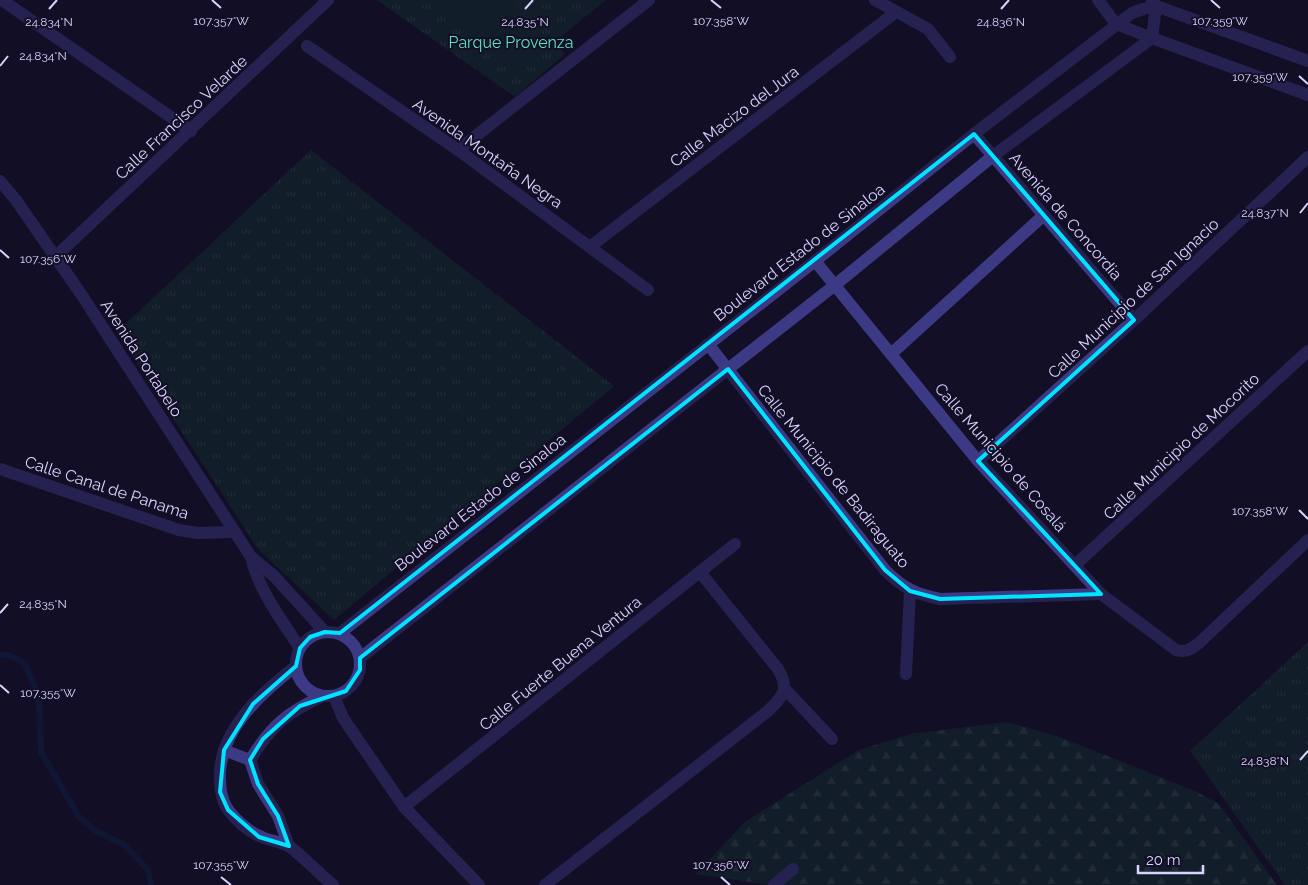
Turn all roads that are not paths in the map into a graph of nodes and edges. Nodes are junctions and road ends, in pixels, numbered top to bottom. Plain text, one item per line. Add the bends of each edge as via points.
1 (2, 0) edge
2 (328, 0) edge
3 (649, 0) edge
4 (875, 0) edge
5 (1098, 0) edge
6 (1155, 2) edge
7 (896, 12) junction
8 (1116, 24) junction
9 (1152, 38) junction
10 (307, 46) dead end
11 (950, 57) dead end
12 (1308, 61) edge
13 (1308, 95) edge
14 (191, 130) junction
15 (974, 134) junction
16 (458, 150) junction
17 (993, 156) junction
18 (1308, 157) edge
19 (0, 181) edge
20 (1044, 215) junction
21 (591, 246) junction
22 (55, 257) junction
23 (815, 261) junction
24 (835, 285) junction
25 (648, 290) dead end
26 (1134, 320) junction
27 (708, 344) junction
28 (1308, 351) edge
29 (891, 354) junction
30 (728, 369) junction
31 (978, 460) junction
32 (0, 469) edge
33 (234, 532) junction
34 (1308, 540) edge
35 (735, 544) dead end
36 (251, 557) junction
37 (1075, 566) junction
38 (700, 572) junction
39 (910, 591) junction
40 (1101, 594) junction
41 (325, 632) junction
42 (340, 633) junction
43 (300, 648) junction
44 (360, 658) junction
45 (296, 666) junction
46 (906, 674) dead end
47 (784, 690) junction
48 (328, 696) junction
49 (832, 739) dead end
50 (224, 750) junction
51 (250, 760) junction
52 (404, 807) junction
53 (289, 846) junction
54 (793, 869) dead end
55 (333, 885) edge
56 (479, 885) edge
57 (546, 885) edge
58 (774, 885) edge

1 - 14 street
2 - 14 street, Calle Francisco Velarde
3 - 16 street
4 - 7 street
5 - 8 street
6 - 8 street, Boulevard Estado de Sinaloa
6 - 9 street
6 - 12 street
7 - 11 street via 928,29
7 - 21 street, Calle Macizo del Jura
8 - 9 street
8 - 15 street, Boulevard Estado de Sinaloa
9 - 13 street
9 - 17 street
10 - 16 street, Avenida Montaña Negra
14 - 22 street, Calle Francisco Velarde
15 - 17 street, Avenida de Concordia
15 - 23 street, Boulevard Estado de Sinaloa
16 - 21 street, Avenida Montaña Negra
17 - 20 street, Avenida de Concordia
17 - 24 street
18 - 26 street, Calle Municipio de San Ignacio
19 - 22 street, Avenida Portabelo
20 - 26 street, Avenida de Concordia
20 - 29 street
21 - 25 street, Avenida Montaña Negra
22 - 33 street, Avenida Portabelo
23 - 24 street, Calle Municipio de Cosalá
23 - 27 street, Boulevard Estado de Sinaloa
24 - 29 street, Calle Municipio de Cosalá
24 - 30 street
26 - 31 street, Calle Municipio de San Ignacio
27 - 30 street, Calle Municipio de Badiraguato
27 - 42 street, Boulevard Estado de Sinaloa
28 - 37 street, Calle Municipio de Mocorito
29 - 31 street, Calle Municipio de Cosalá
30 - 39 street, Calle Municipio de Badiraguato via 885,570
30 - 44 street
31 - 37 street, Calle Municipio de Cosalá
32 - 33 street, Calle Canal de Panama via 179,530
33 - 36 street, Avenida Portabelo
34 - 40 street, Calle Municipio de Cosalá via 1199,643 1182,652 1166,645
35 - 38 street, Calle Fuerte Buena Ventura
36 - 41 street, Avenida Portabelo via 274,576
36 - 43 street, Avenida Portabelo via 265,593
37 - 40 street, Calle Municipio de Cosalá
38 - 47 street via 778,669 784,679
38 - 52 street, Calle Fuerte Buena Ventura
39 - 40 street, Calle Municipio de Badiraguato via 940,599
39 - 46 street
41 - 42 street
41 - 43 street via 310,637
42 - 44 street via 356,647
43 - 45 street
44 - 48 street via 355,682 346,691
45 - 48 street via 300,680 309,691
45 - 50 street via 253,704 236,726
47 - 49 street
47 - 57 street via 768,711
48 - 51 street via 300,706 280,720
48 - 52 street
50 - 51 street
50 - 53 street via 219,772 220,792 228,810 259,837
51 - 53 street via 258,784 278,816
52 - 56 street
53 - 55 street
54 - 58 street

